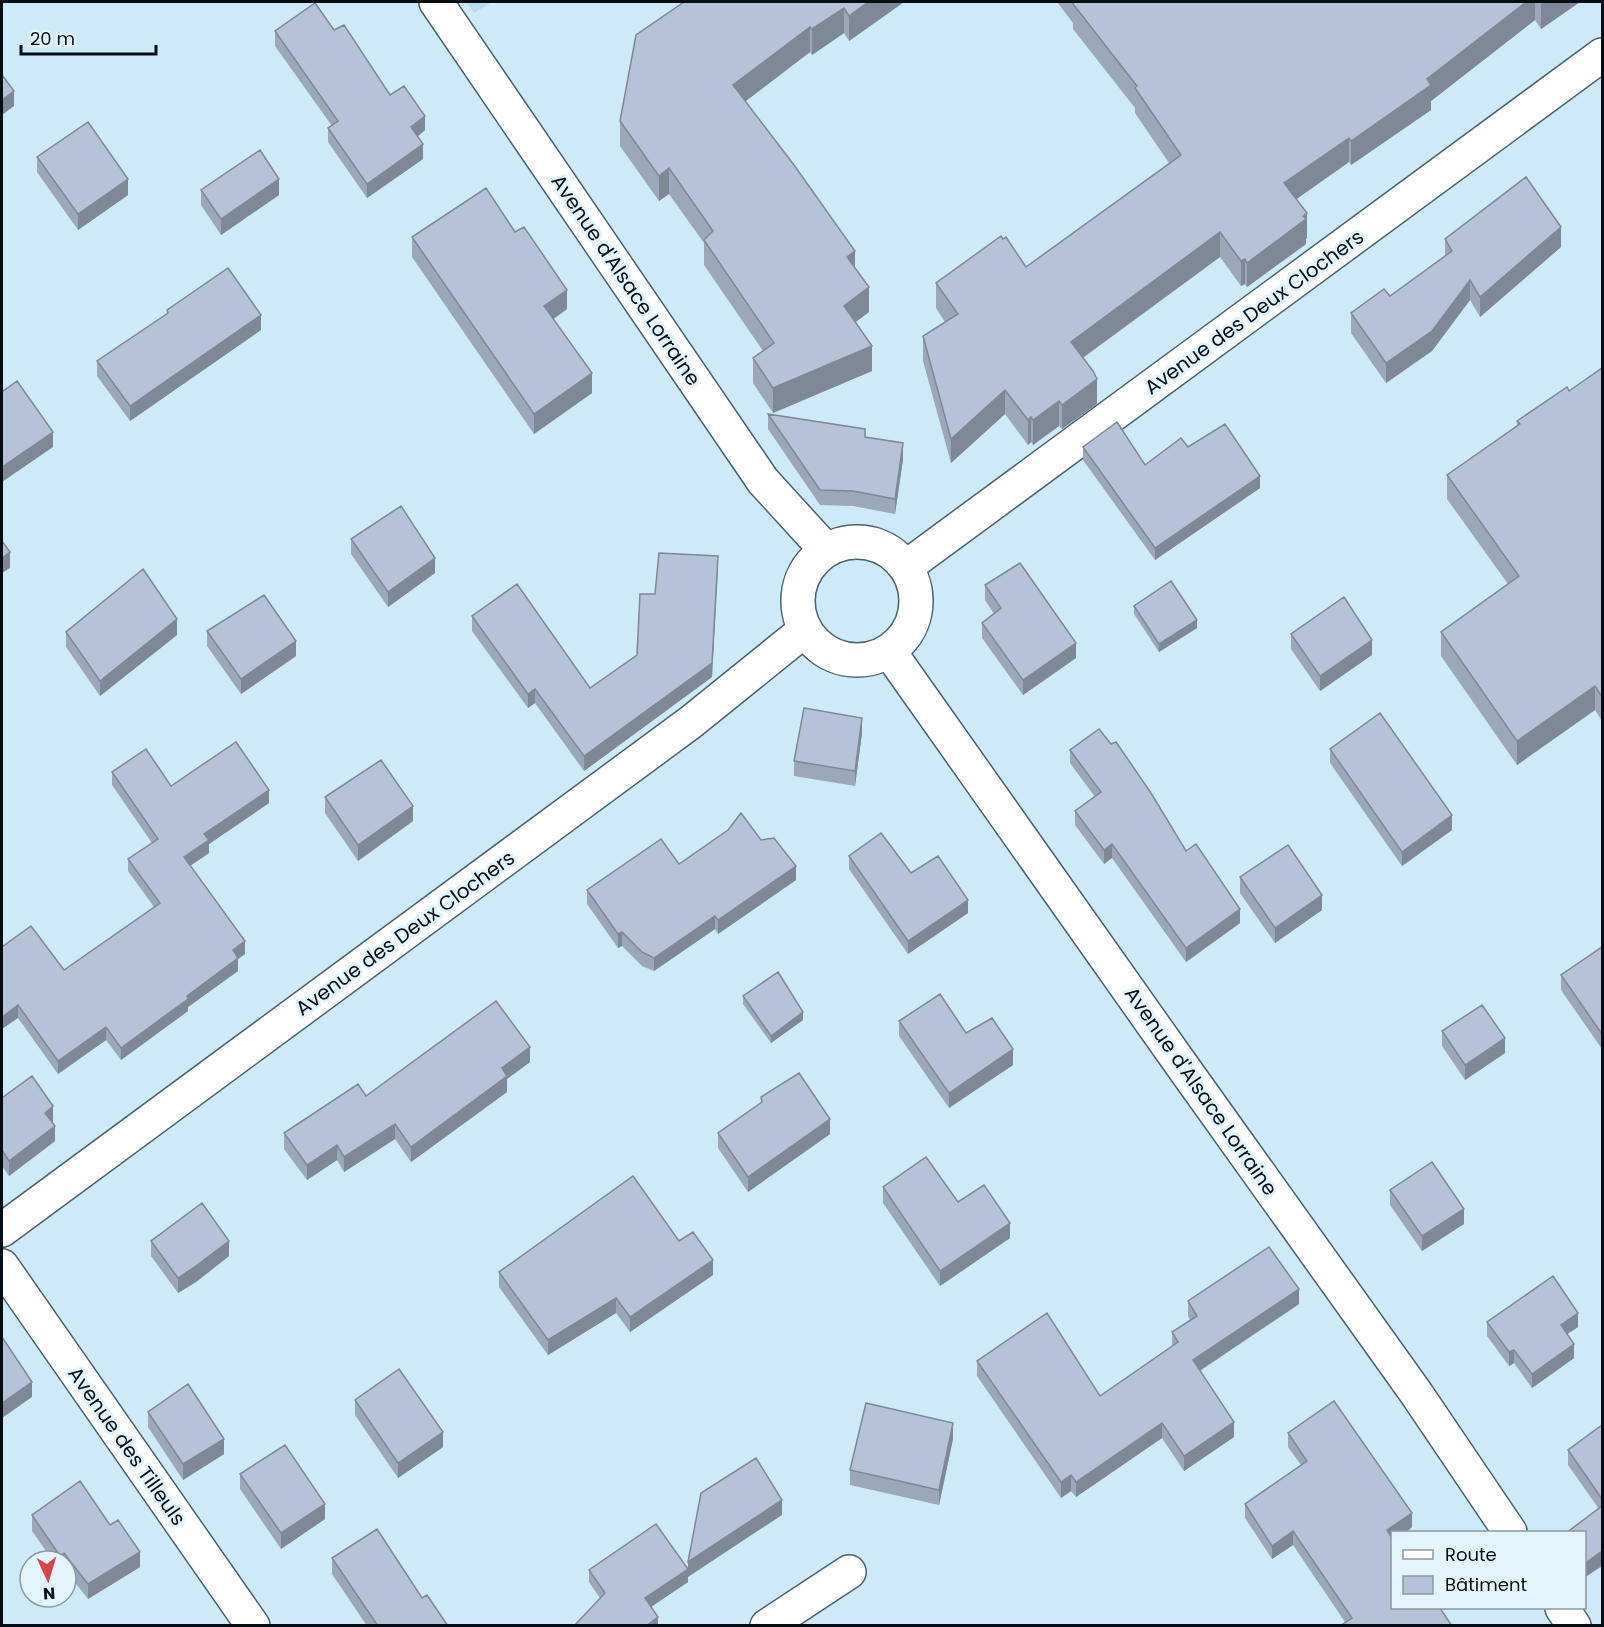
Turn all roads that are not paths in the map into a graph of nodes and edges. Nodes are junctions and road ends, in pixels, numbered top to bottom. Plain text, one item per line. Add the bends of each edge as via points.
1 (436, 2) edge
2 (1602, 55) edge
3 (826, 550) junction
4 (906, 567) junction
5 (805, 630) junction
6 (889, 651) junction
7 (2, 1230) edge
8 (2, 1266) edge
9 (1509, 1531) edge
10 (849, 1572) dead end
11 (1563, 1609) edge
12 (253, 1626) edge
13 (767, 1626) edge
14 (1574, 1626) edge

1 - 3 street, Avenue d'Alsace Lorraine via 763,481
2 - 4 street, Avenue des Deux Clochers
3 - 4 street via 842,543 878,545
3 - 5 street via 802,577 797,595 798,614
4 - 6 street via 917,603 903,639
5 - 6 street via 817,645 852,661 872,659
5 - 7 street, Avenue des Deux Clochers via 682,729
6 - 9 street, Avenue d'Alsace Lorraine via 1416,1394
8 - 12 street, Avenue des Tilleuls
10 - 13 street
11 - 14 street

